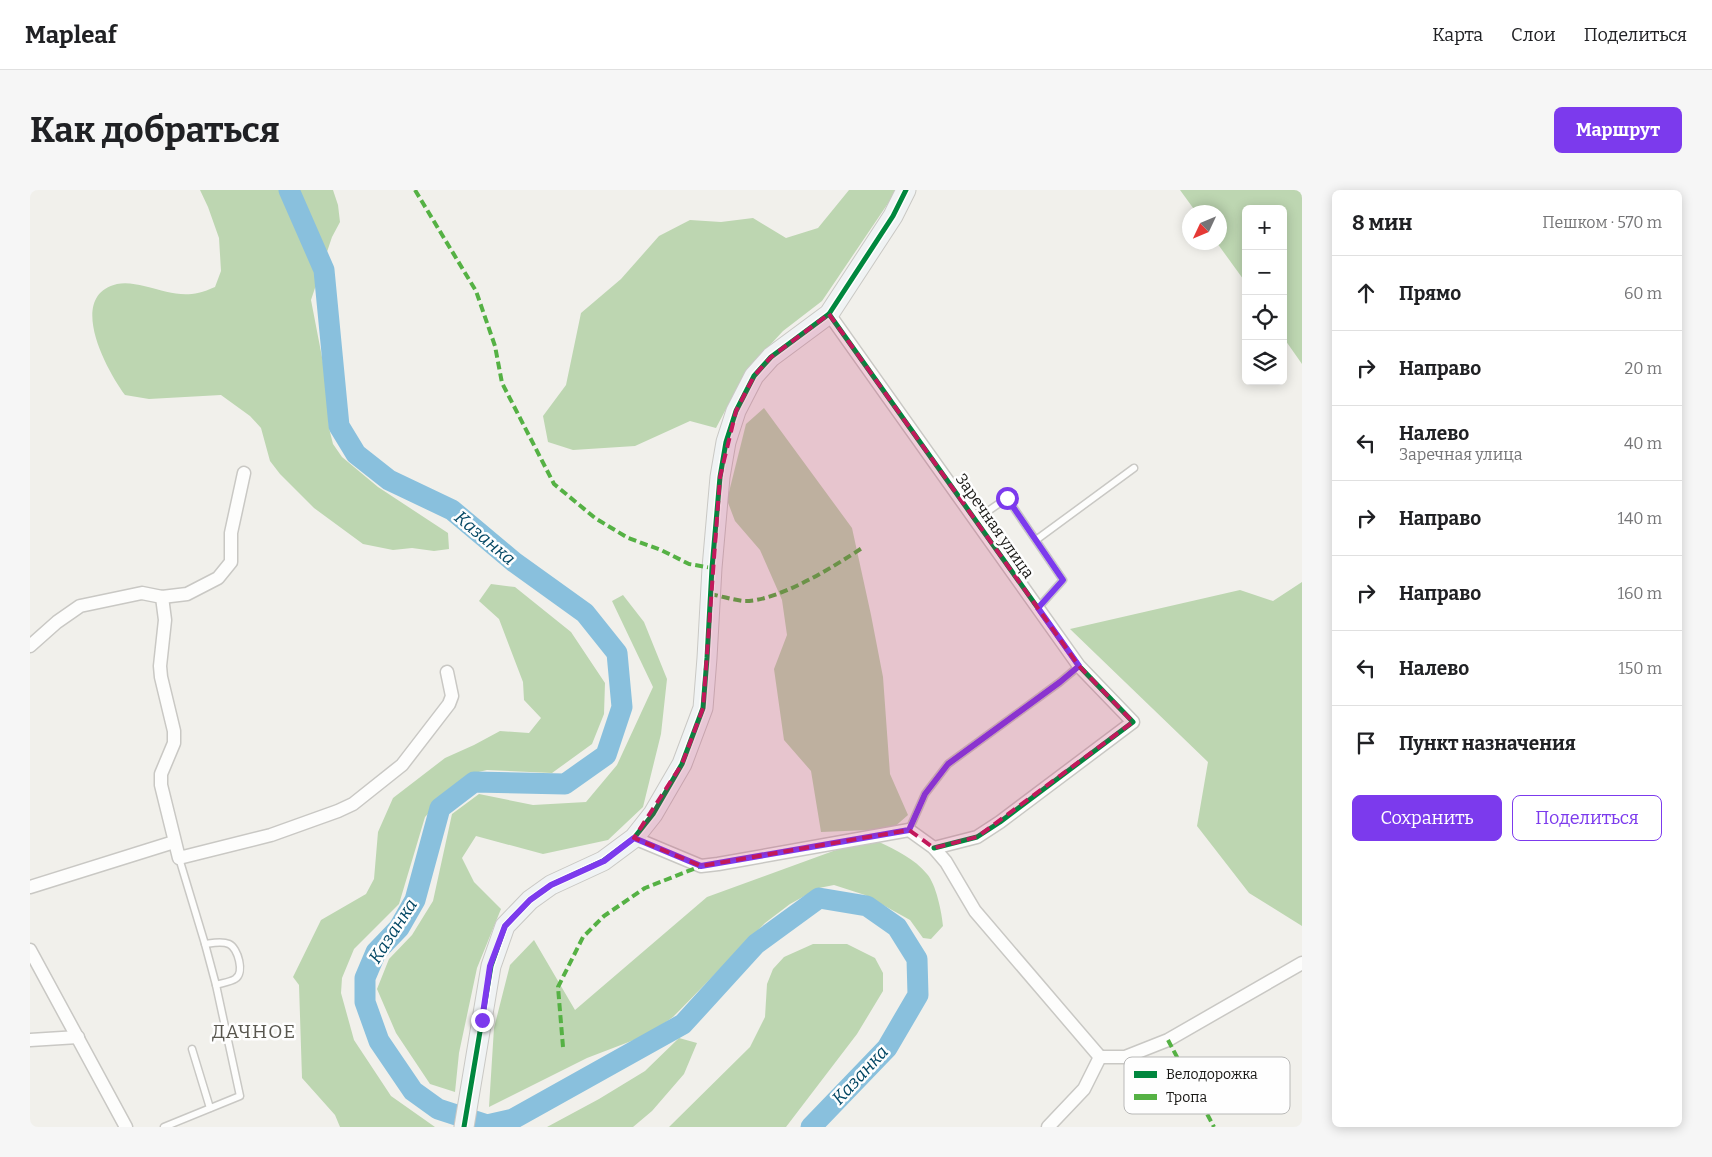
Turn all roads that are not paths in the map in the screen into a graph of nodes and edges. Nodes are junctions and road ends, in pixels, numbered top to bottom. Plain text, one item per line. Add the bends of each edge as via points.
1 (906, 190) edge
2 (829, 314) junction
3 (1134, 468) dead end
4 (244, 473) dead end
5 (975, 520) junction
6 (1036, 540) junction
7 (162, 597) junction
8 (1038, 608) junction
9 (30, 646) edge
10 (1079, 666) junction
11 (448, 672) dead end
12 (909, 830) junction
13 (634, 838) junction
14 (174, 842) junction
15 (934, 848) junction
16 (179, 858) junction
17 (30, 887) edge
18 (206, 944) junction
19 (30, 950) edge
20 (1302, 963) edge
21 (216, 985) junction
22 (78, 1037) junction
23 (30, 1040) edge
24 (192, 1049) dead end
25 (1100, 1057) junction
26 (210, 1108) junction
27 (126, 1127) edge
28 (164, 1127) edge
29 (464, 1127) edge
30 (1048, 1127) edge

1 - 2 street via 893,216
2 - 5 street, Заречная улица
2 - 13 street via 772,357 754,376 736,411 720,477 703,708 682,764 653,814
3 - 6 lane
4 - 7 street via 231,533 231,562 218,578 187,594
5 - 6 lane via 1007,498
5 - 8 street, Заречная улица
6 - 8 lane via 1063,580
7 - 9 street via 142,593 80,606
7 - 14 street via 165,620 160,672 174,743 161,774 161,785
8 - 10 street, Заречная улица
10 - 12 lane via 948,764 925,794
10 - 15 street, Заречная улица via 1133,722 977,837
11 - 16 street via 452,696 449,704 402,765 362,798 338,811 271,835
12 - 13 street via 701,866
12 - 15 street
13 - 29 street via 604,861 551,885 530,900 505,926 490,966
14 - 16 street
14 - 17 street
15 - 25 street via 946,862 975,912
16 - 18 lane
18 - 21 lane
18 - 21 lane via 224,942 231,945 236,950 241,970 236,979
19 - 22 street
20 - 25 street via 1168,1040 1125,1057
21 - 26 lane via 240,1096
22 - 23 street
22 - 27 street
24 - 26 lane
25 - 30 street via 1084,1090
26 - 28 lane

